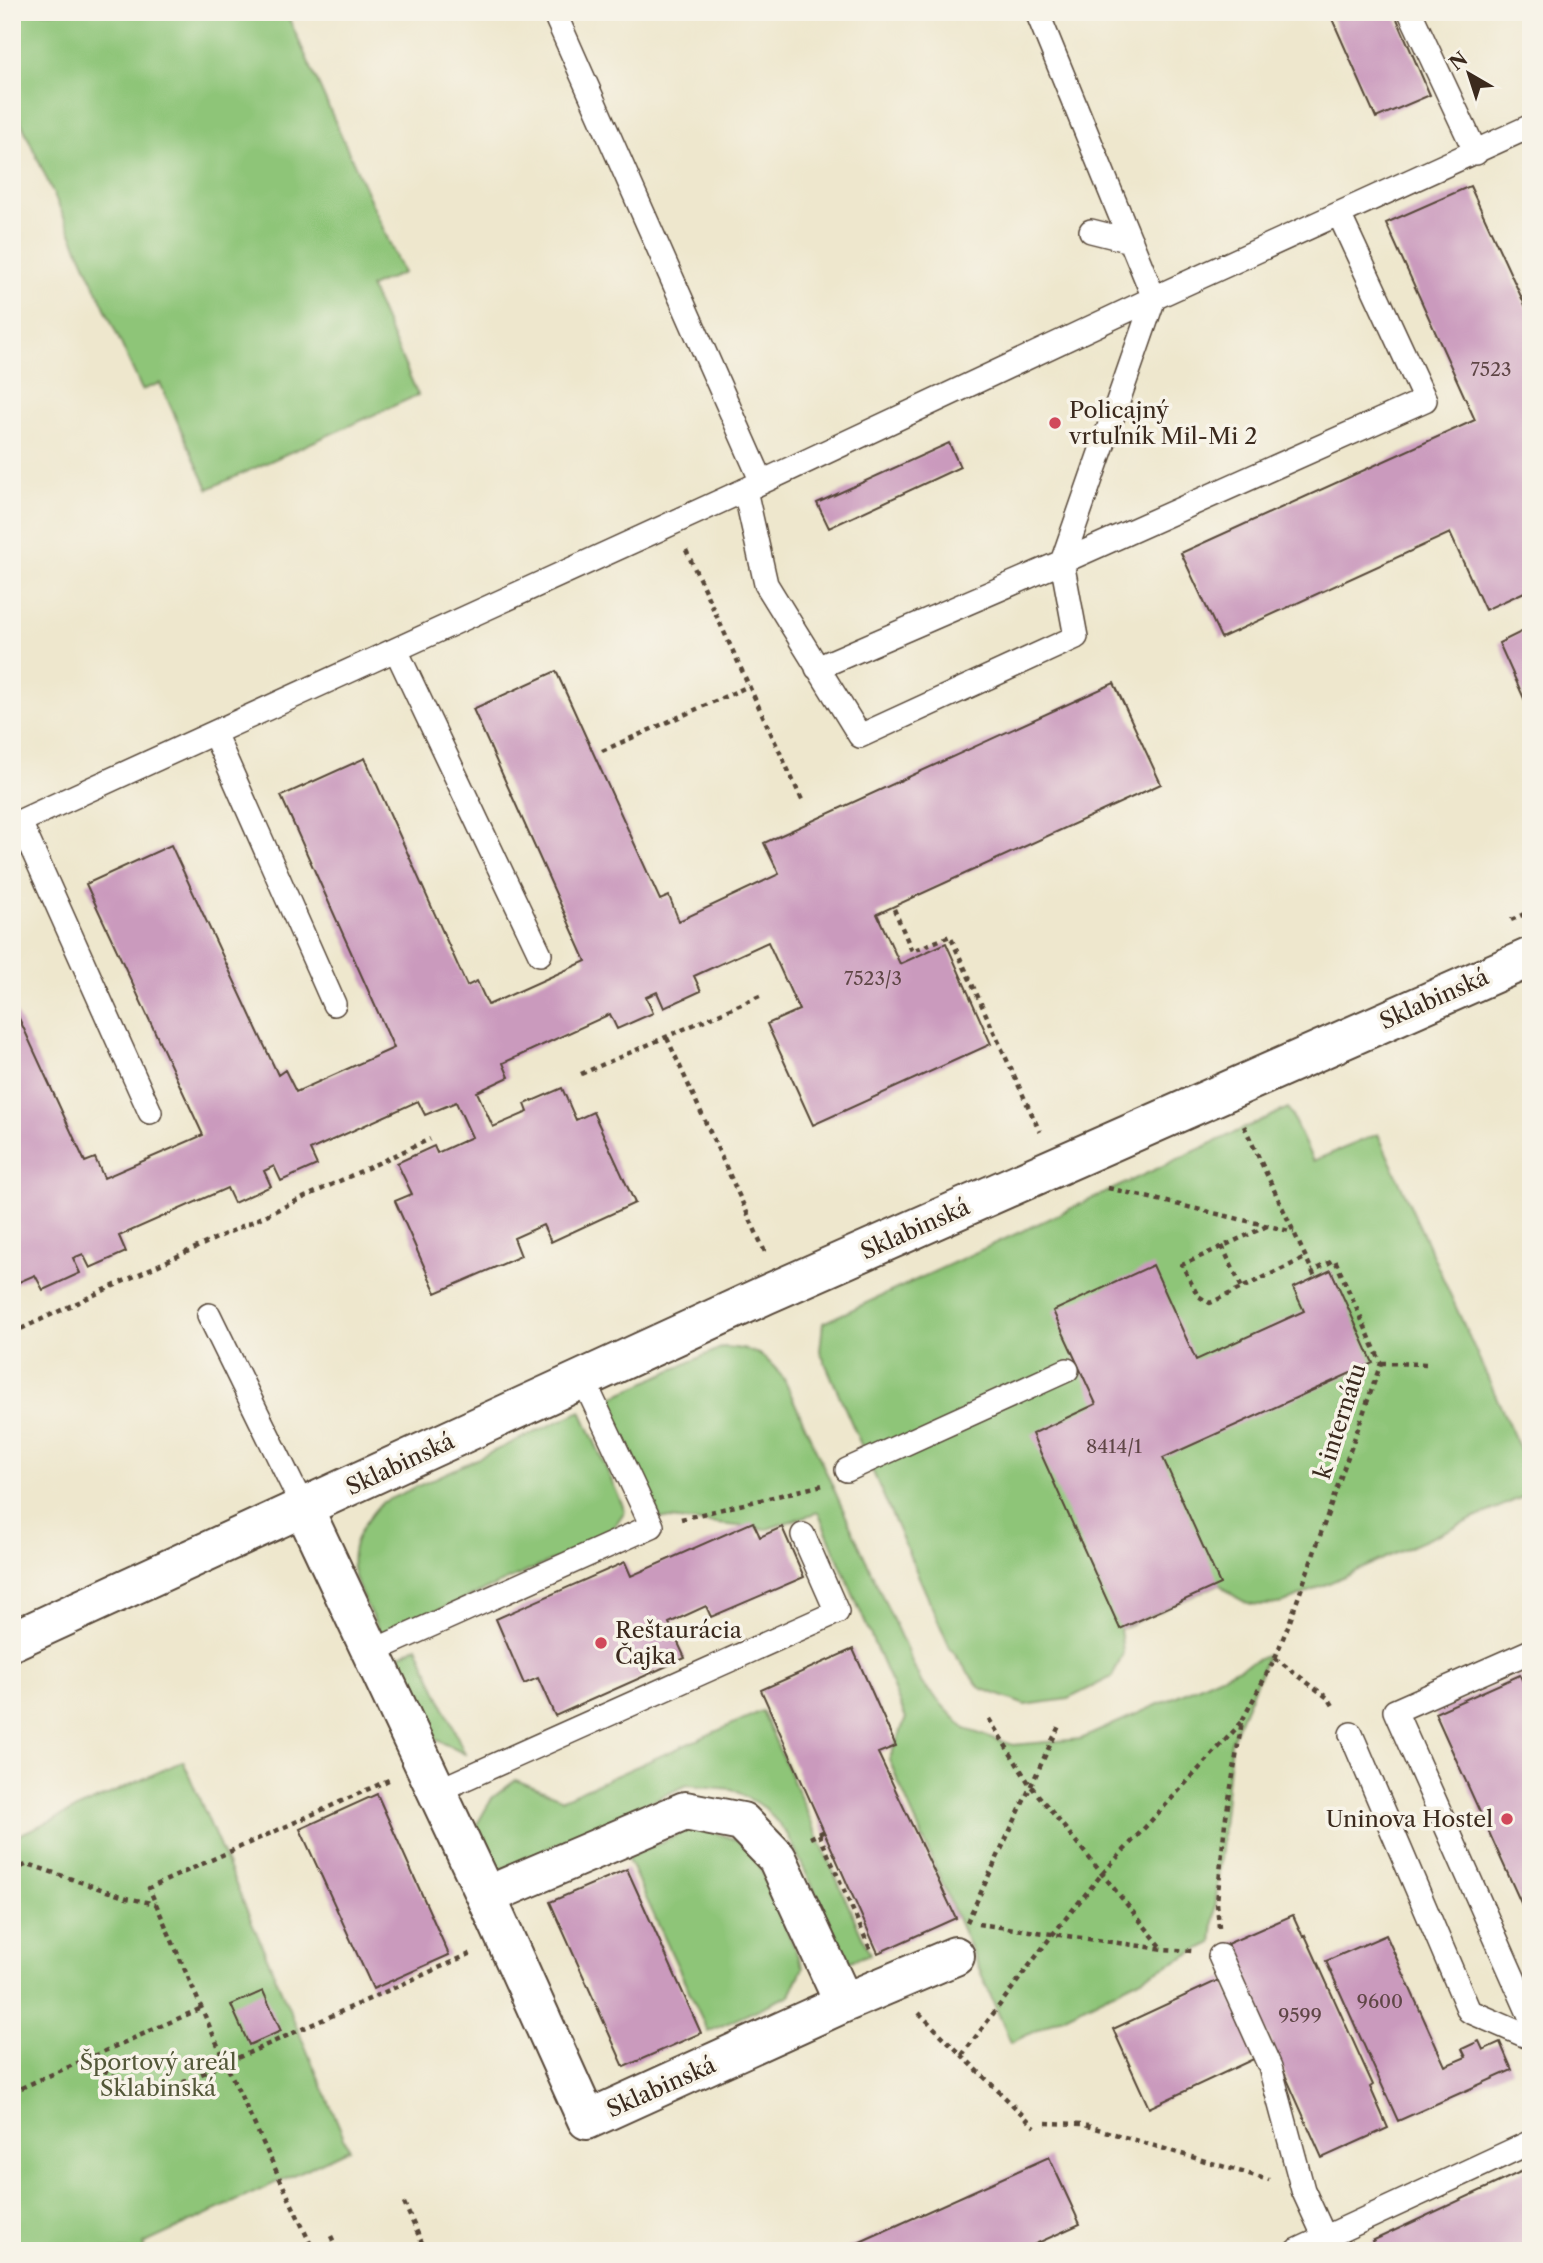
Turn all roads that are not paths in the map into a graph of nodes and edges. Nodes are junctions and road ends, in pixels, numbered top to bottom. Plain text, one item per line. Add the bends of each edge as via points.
1 (554, 12) edge
2 (1036, 12) edge
3 (1410, 12) edge
4 (1531, 126) edge
5 (1476, 153) junction
6 (1339, 214) junction
7 (1091, 231) dead end
8 (1131, 241) junction
9 (1154, 298) junction
10 (754, 486) junction
11 (1062, 562) junction
12 (396, 650) junction
13 (817, 668) junction
14 (214, 733) junction
15 (16, 823) edge
16 (540, 954) dead end
17 (1531, 957) edge
18 (334, 1004) dead end
19 (150, 1112) dead end
20 (209, 1315) dead end
21 (1068, 1370) dead end
22 (583, 1380) junction
23 (847, 1470) dead end
24 (304, 1509) junction
25 (803, 1535) dead end
26 (12, 1641) edge
27 (1531, 1651) edge
28 (372, 1652) junction
29 (1351, 1734) road end
30 (437, 1791) junction
31 (486, 1896) junction
32 (959, 1936) road end
33 (1220, 1956) road end
34 (844, 2003) junction
35 (1531, 2018) edge
36 (1531, 2038) edge
37 (1531, 2142) edge
38 (1328, 2244) edge
39 (1296, 2251) edge

1 - 10 lane
2 - 8 lane
3 - 5 lane
4 - 5 lane
5 - 6 lane
6 - 9 lane
6 - 11 lane via 1425,400
7 - 8 lane
8 - 9 lane
9 - 10 lane
9 - 11 lane
10 - 12 lane
10 - 13 lane via 766,584
11 - 13 lane
11 - 13 lane via 1076,637 860,736
12 - 14 lane
12 - 16 lane
14 - 15 lane
14 - 18 lane
15 - 19 lane
17 - 22 street, Sklabinská
20 - 24 lane
21 - 23 lane
22 - 24 street, Sklabinská
22 - 28 lane via 652,1526
24 - 26 street, Sklabinská
24 - 28 street, Sklabinská
25 - 30 lane via 837,1612
27 - 35 lane via 1395,1711
28 - 30 street, Sklabinská
29 - 36 lane via 1469,2011
30 - 31 street, Sklabinská
31 - 34 street via 685,1811 742,1822 777,1858
31 - 34 street, Sklabinská via 587,2120
32 - 34 street, Sklabinská
33 - 38 lane via 1270,2067 1303,2190
37 - 38 lane
38 - 39 lane

